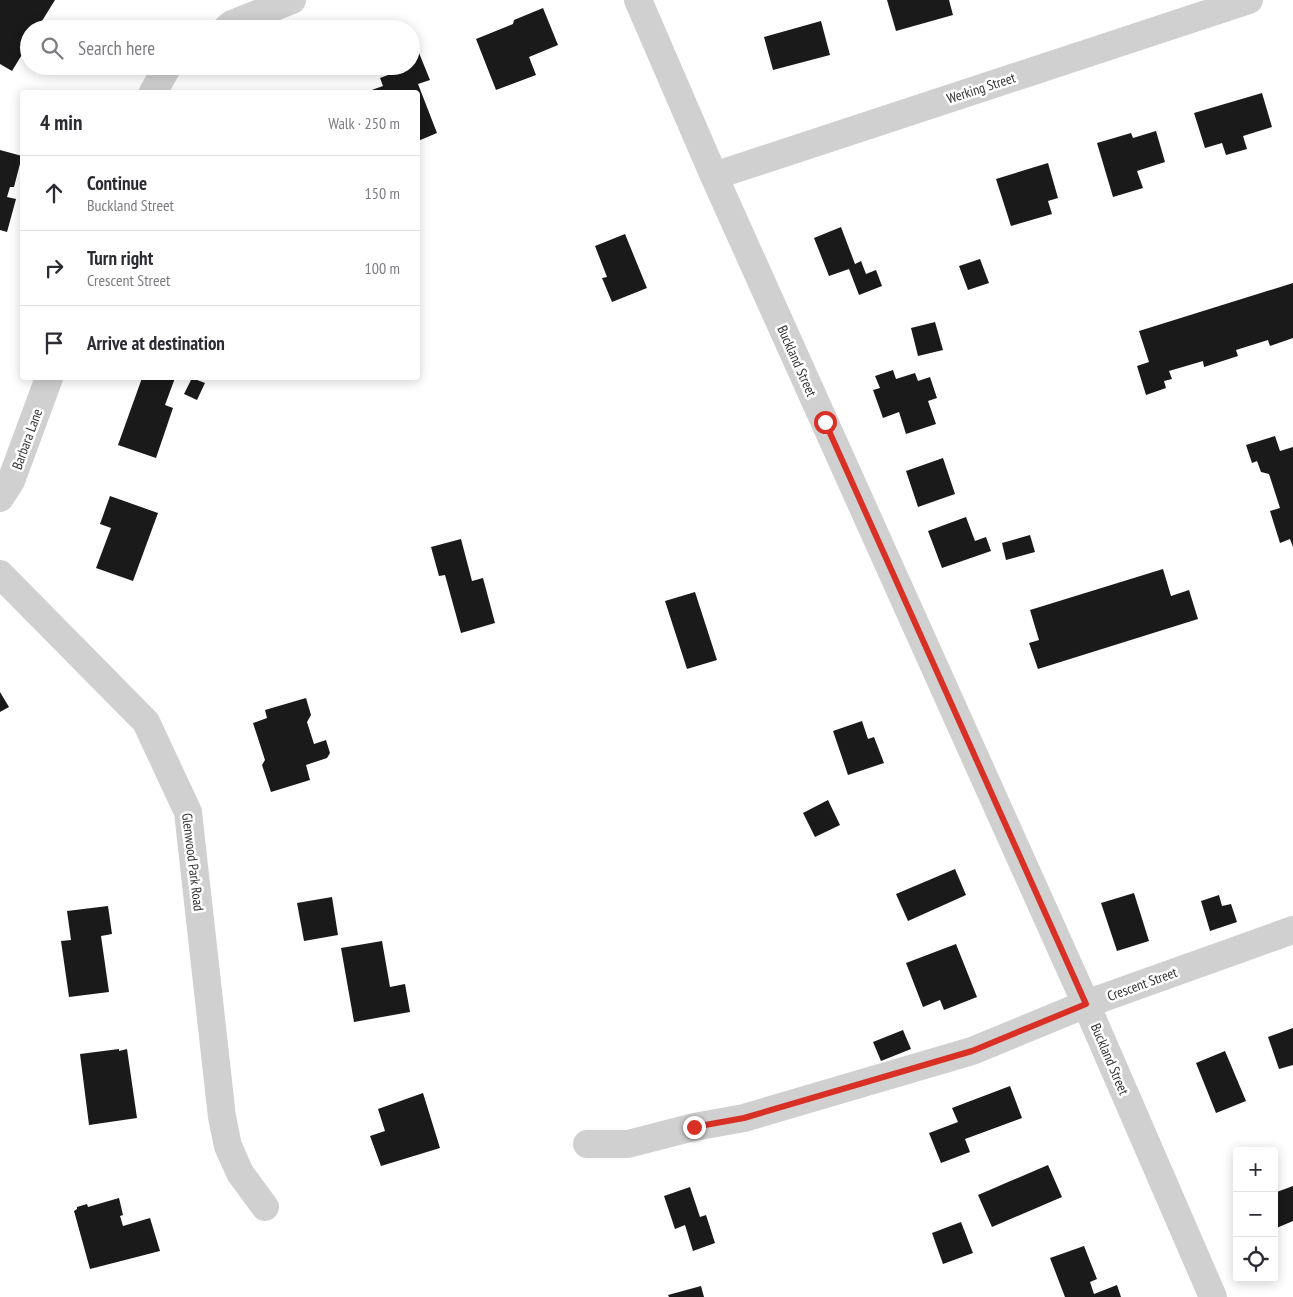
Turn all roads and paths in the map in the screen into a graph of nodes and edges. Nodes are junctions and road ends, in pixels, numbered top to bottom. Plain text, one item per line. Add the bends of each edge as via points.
1 (292, 0) edge
2 (638, 0) edge
3 (1249, 0) edge
4 (242, 20) edge
5 (163, 75) edge
6 (154, 90) edge
7 (714, 176) junction
8 (48, 380) edge
9 (0, 498) edge
10 (0, 574) edge
11 (1293, 930) edge
12 (1086, 1004) junction
13 (587, 1144) dead end
14 (265, 1207) dead end
15 (1213, 1297) edge

1 - 4 street
2 - 7 street, Buckland Street
3 - 7 street, Werking Street
5 - 6 street
7 - 12 street, Buckland Street
8 - 9 street, Barbara Lane via 12,481
10 - 14 street, Glenwood Park Road via 146,722 188,812 222,1117 228,1146 240,1173
11 - 12 street, Crescent Street
12 - 13 street, Crescent Street via 972,1051 744,1118 628,1144
12 - 15 street, Buckland Street

